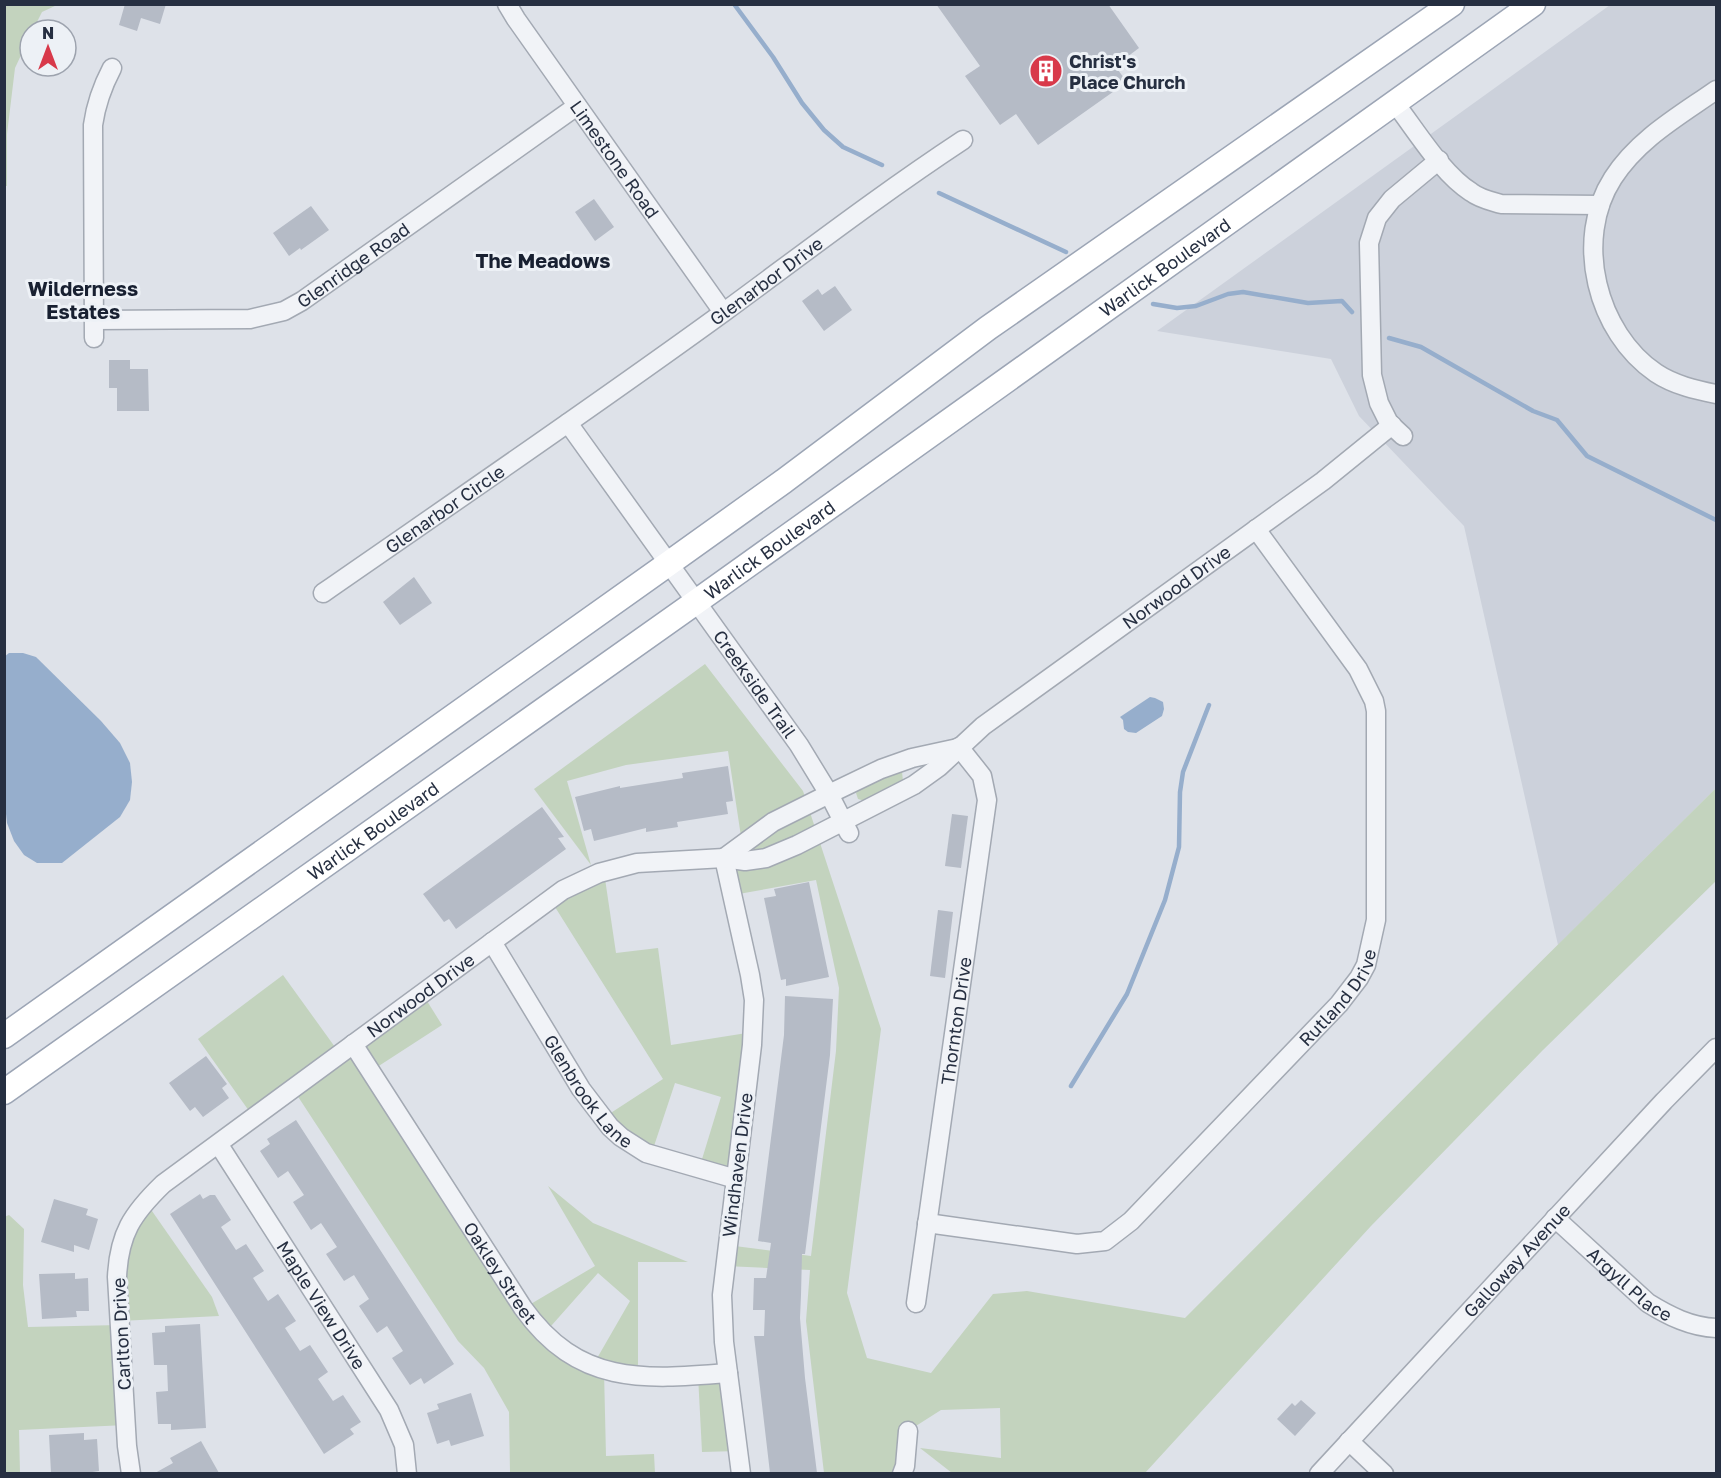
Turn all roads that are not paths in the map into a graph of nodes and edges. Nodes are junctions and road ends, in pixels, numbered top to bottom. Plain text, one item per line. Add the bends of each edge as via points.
1 (507, 4) edge
2 (1452, 4) edge
3 (1533, 4) edge
4 (112, 68) dead end
5 (1716, 90) edge
6 (1395, 102) junction
7 (577, 106) junction
8 (963, 140) dead end
9 (1439, 160) junction
10 (1600, 205) junction
11 (723, 312) junction
12 (94, 320) junction
13 (94, 338) dead end
14 (1716, 394) edge
15 (568, 423) junction
16 (1256, 529) junction
17 (668, 564) junction
18 (323, 592) dead end
19 (696, 602) junction
20 (959, 747) junction
21 (829, 794) junction
22 (846, 827) junction
23 (724, 858) junction
24 (492, 942) junction
25 (5, 1035) edge
26 (353, 1044) junction
27 (1716, 1048) edge
28 (7, 1090) edge
29 (219, 1145) junction
30 (736, 1179) junction
31 (145, 1201) joint
32 (1555, 1218) junction
33 (927, 1223) junction
34 (916, 1303) dead end
35 (1716, 1328) edge
36 (728, 1373) junction
37 (908, 1431) dead end
38 (1349, 1441) junction
39 (131, 1473) edge
40 (407, 1473) edge
41 (741, 1473) edge
42 (902, 1473) edge
43 (1319, 1473) edge
44 (1384, 1473) edge

1 - 7 street, Limestone Road
2 - 17 main road via 998,321
3 - 6 main road, Warlick Boulevard
4 - 12 street via 102,88 93,125
5 - 10 street via 1635,150 1611,180
6 - 9 street
6 - 19 main road, Warlick Boulevard
7 - 11 street, Limestone Road
7 - 12 street, Glenridge Road via 284,311 250,319
8 - 11 street, Glenarbor Drive
9 - 10 street via 1458,183 1486,200 1517,205
9 - 16 street, Norwood Drive via 1392,199 1377,218 1369,243 1371,375 1379,403 1398,430
10 - 14 street via 1593,241 1595,270 1602,302 1617,332 1656,373 1674,383
11 - 15 street, Glenarbor Drive
12 - 13 street
15 - 17 street, Creekside Trail
15 - 18 street, Glenarbor Circle
16 - 20 street, Norwood Drive
16 - 33 street, Rutland Drive via 1358,669 1374,701 1377,904 1366,965 1339,1004 1131,1221 1106,1240 1077,1244
17 - 19 street, Creekside Trail
17 - 25 main road
19 - 21 street, Creekside Trail via 800,745
19 - 28 main road, Warlick Boulevard
20 - 21 street, Norwood Drive via 912,758
20 - 22 street, Norwood Drive via 914,785
20 - 33 street, Thornton Drive via 982,776 987,800
21 - 22 street, Creekside Trail
21 - 23 street, Norwood Drive via 773,822
22 - 23 street, Norwood Drive via 766,858
23 - 24 street, Norwood Drive via 637,863 599,873 563,891
23 - 30 street, Windhaven Drive via 753,999 753,1045
24 - 26 street, Norwood Drive
24 - 30 street, Glenbrook Lane via 581,1089 610,1127 646,1153
26 - 29 street, Norwood Drive
26 - 36 street, Oakley Street via 523,1308 553,1343 582,1362 615,1373
27 - 32 street, Galloway Avenue
29 - 31 street, Norwood Drive
29 - 40 street, Maple View Drive via 389,1410 404,1445
30 - 36 street, Windhaven Drive via 722,1295
31 - 39 street, Carlton Drive via 129,1223 117,1267
32 - 35 street, Argyll Place via 1648,1303 1687,1323
32 - 38 street, Galloway Avenue
33 - 34 street, Thornton Drive
36 - 41 street, Windhaven Drive
37 - 42 street
38 - 43 street, Galloway Avenue
38 - 44 street

